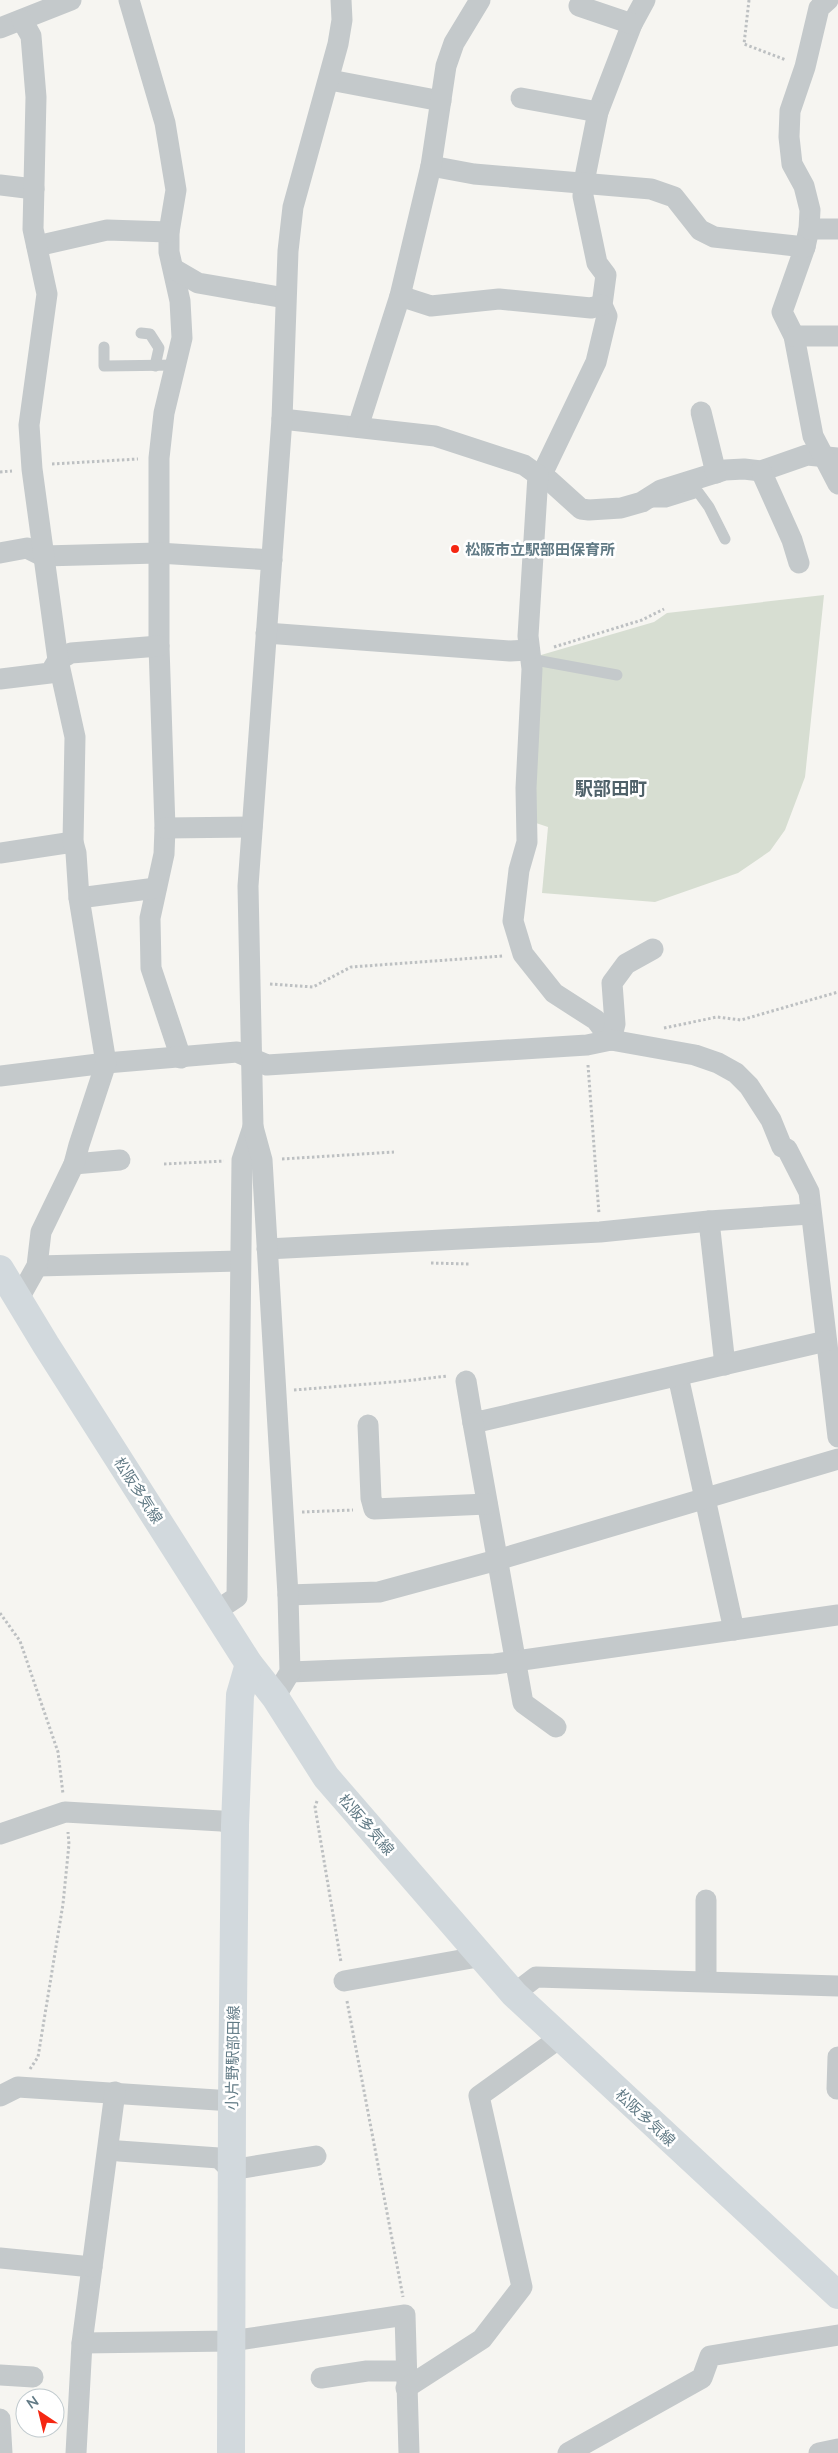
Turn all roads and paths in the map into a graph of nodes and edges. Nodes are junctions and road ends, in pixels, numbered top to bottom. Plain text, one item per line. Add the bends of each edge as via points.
1 (71, 0) edge
2 (129, 0) edge
3 (342, 0) edge
4 (480, 0) edge
5 (645, 0) edge
6 (749, 0) edge
7 (828, 0) edge
8 (43, 5) edge
9 (579, 6) dead end
10 (22, 20) junction
11 (632, 24) junction
12 (0, 28) edge
13 (805, 67) junction
14 (330, 80) junction
15 (521, 98) dead end
16 (441, 101) junction
17 (598, 112) junction
18 (431, 166) junction
19 (584, 182) junction
20 (0, 185) edge
21 (34, 189) junction
22 (838, 229) edge
23 (169, 232) junction
24 (807, 238) junction
25 (37, 246) junction
26 (174, 269) junction
27 (198, 283) junction
28 (400, 296) junction
29 (285, 298) junction
30 (180, 301) junction
31 (602, 305) junction
32 (141, 333) dead end
33 (794, 336) junction
34 (838, 336) edge
35 (104, 347) dead end
36 (177, 365) junction
37 (155, 366) junction
38 (700, 412) dead end
39 (282, 419) junction
40 (358, 428) junction
41 (159, 458) junction
42 (831, 458) edge
43 (32, 469) junction
44 (761, 471) junction
45 (0, 472) edge
46 (716, 473) junction
47 (538, 475) junction
48 (838, 484) edge
49 (642, 502) junction
50 (725, 539) dead end
51 (0, 553) edge
52 (158, 553) junction
53 (43, 556) junction
54 (272, 560) junction
55 (799, 564) dead end
56 (664, 609) dead end
57 (266, 633) junction
58 (159, 646) junction
59 (530, 655) junction
60 (58, 660) junction
61 (617, 675) dead end
62 (0, 679) edge
63 (252, 827) junction
64 (165, 828) junction
65 (73, 842) junction
66 (0, 853) edge
67 (156, 888) junction
68 (79, 898) junction
69 (654, 948) dead end
70 (523, 954) junction
71 (250, 983) junction
72 (838, 992) edge
73 (656, 1030) dead end
74 (611, 1040) junction
75 (587, 1045) junction
76 (181, 1058) junction
77 (252, 1059) junction
78 (106, 1063) junction
79 (0, 1076) edge
80 (253, 1126) junction
81 (120, 1160) dead end
82 (74, 1164) junction
83 (810, 1214) junction
84 (708, 1221) junction
85 (600, 1232) junction
86 (267, 1249) junction
87 (240, 1262) junction
88 (38, 1266) junction
89 (0, 1269) edge
90 (239, 1291) junction
91 (270, 1291) junction
92 (18, 1298) junction
93 (826, 1341) junction
94 (725, 1365) junction
95 (678, 1376) junction
96 (461, 1378) joint
97 (276, 1391) junction
98 (473, 1423) junction
99 (368, 1425) dead end
100 (838, 1437) edge
101 (838, 1459) edge
102 (705, 1498) junction
103 (487, 1504) junction
104 (374, 1509) junction
105 (284, 1513) junction
106 (497, 1560) junction
107 (288, 1595) junction
108 (216, 1611) junction
109 (0, 1613) edge
110 (838, 1615) edge
111 (734, 1630) junction
112 (515, 1662) junction
113 (249, 1664) junction
114 (290, 1672) junction
115 (275, 1697) junction
116 (556, 1727) dead end
117 (326, 1777) junction
118 (65, 1812) junction
119 (236, 1825) junction
120 (0, 1834) edge
121 (706, 1900) dead end
122 (484, 1956) junction
123 (344, 1981) junction
124 (706, 1981) junction
125 (838, 1986) edge
126 (514, 1994) junction
127 (561, 2037) junction
128 (838, 2057) edge
129 (836, 2090) dead end
130 (9, 2092) edge
131 (115, 2092) junction
132 (232, 2101) junction
133 (119, 2151) dead end
134 (316, 2156) dead end
135 (231, 2170) junction
136 (0, 2258) edge
137 (92, 2267) junction
138 (838, 2295) edge
139 (406, 2315) junction
140 (838, 2335) edge
141 (231, 2341) junction
142 (82, 2342) junction
143 (0, 2375) edge
144 (33, 2377) dead end
145 (321, 2378) dead end
146 (406, 2380) junction
147 (0, 2419) edge
148 (838, 2450) edge
149 (2, 2453) edge
150 (76, 2453) edge
151 (231, 2453) edge
152 (409, 2453) edge
153 (568, 2453) edge
154 (819, 2453) edge

1 - 8 street
2 - 23 street via 165,123 176,190
3 - 14 street via 342,20
4 - 16 street via 454,43 446,66
5 - 11 street
6 - 13 path via 744,44
7 - 13 street via 819,8
8 - 10 street
9 - 11 street
10 - 12 street
10 - 21 street via 31,36 36,97
11 - 17 street
13 - 24 street via 790,112 788,137 792,164 804,186 810,210
14 - 16 street
14 - 29 street via 293,207
15 - 17 street
16 - 18 street
17 - 19 street
18 - 19 street via 474,174
18 - 28 street
19 - 24 street via 651,189 674,197 700,230 714,237
19 - 31 street via 583,196 597,263 606,275
20 - 21 street
21 - 25 street via 33,230
22 - 24 street
23 - 25 street via 107,230
23 - 26 street via 169,252
24 - 33 street via 782,312
25 - 43 street via 47,294 29,425
26 - 27 street
26 - 30 street
27 - 29 street
27 - 30 street
28 - 31 street via 431,306 499,299 591,308
28 - 40 street
29 - 39 street
30 - 36 street via 182,338
31 - 47 street via 608,316 596,362 545,468
32 - 37 lane via 150,334 159,348
33 - 34 street
33 - 42 street via 808,421 813,436
35 - 37 lane via 104,366
36 - 37 lane
36 - 41 street via 164,413
38 - 46 street
39 - 40 street
39 - 54 street
40 - 47 street via 435,436 524,466
41 - 43 path via 60,462
41 - 52 street
42 - 44 street via 806,455
42 - 48 street
43 - 45 path
43 - 53 street
44 - 46 street via 744,469
44 - 55 street via 792,540
46 - 49 street via 661,490
47 - 49 street via 550,481 581,509 621,508
47 - 59 street
49 - 50 lane via 666,502 698,492
51 - 53 street via 27,548
52 - 53 street
52 - 54 street
52 - 58 street
53 - 60 street
54 - 57 street
56 - 59 path via 642,620
57 - 59 street
57 - 63 street
58 - 60 street via 71,653
58 - 64 street
59 - 61 lane
59 - 70 street via 527,842 513,913 515,932
60 - 62 street via 50,672
60 - 65 street via 75,737
63 - 64 street
63 - 71 street via 248,886
64 - 67 street via 164,854
65 - 66 street
65 - 68 street
67 - 68 street
67 - 76 street via 150,918 151,968
68 - 78 street
69 - 74 street via 626,964 612,983 615,1024
70 - 71 path via 351,967 313,987
70 - 74 street via 554,993 596,1020
71 - 77 street
72 - 73 path via 741,1020 718,1017
74 - 75 street
74 - 83 street via 695,1055 736,1073 762,1104 782,1147 787,1149 809,1192
75 - 77 street via 267,1065
75 - 85 path
76 - 77 street via 237,1052
76 - 78 street
77 - 80 street
78 - 79 street
78 - 82 street
80 - 86 street via 262,1160
80 - 87 street via 242,1160
81 - 82 street
82 - 88 street via 41,1232
83 - 84 street
83 - 93 street
84 - 85 street
84 - 94 street
85 - 86 street
86 - 91 street
87 - 88 street
87 - 90 street
88 - 92 street
89 - 92 main road, 松阪多気線
90 - 91 street
90 - 108 street via 238,1597
91 - 97 street
92 - 108 main road, 松阪多気線
93 - 94 street
93 - 100 street
94 - 95 street
95 - 98 street
95 - 102 street
96 - 97 path
96 - 98 street
97 - 105 street
98 - 103 street
99 - 104 street
101 - 102 street
102 - 106 street
102 - 111 street
103 - 104 street
103 - 106 street
104 - 105 path
105 - 107 street
106 - 107 street via 379,1592
106 - 112 street
107 - 114 street
108 - 113 main road, 松阪多気線
109 - 118 path via 20,1640 58,1752
110 - 111 street
111 - 112 street
112 - 114 street
112 - 116 street via 523,1703
113 - 115 main road, 松阪多気線
113 - 119 main road, 小片野駅部田線 via 240,1695
114 - 115 street
115 - 117 main road, 松阪多気線
117 - 122 main road, 松阪多気線
117 - 123 path via 315,1807
118 - 119 street via 221,1821
118 - 120 street
118 - 130 path via 69,1844 63,1904 38,2057
119 - 132 main road, 小片野駅部田線
121 - 124 street
122 - 123 street
122 - 126 main road, 松阪多気線
123 - 139 path
124 - 125 street
124 - 126 street via 536,1977
126 - 127 main road, 松阪多気線
127 - 138 main road, 松阪多気線
127 - 146 street via 479,2096 522,2286 482,2339
128 - 129 street
130 - 131 street
131 - 132 street
131 - 137 street
132 - 135 main road, 小片野駅部田線
133 - 135 street via 219,2158
134 - 135 street
135 - 141 main road, 小片野駅部田線
136 - 137 street
137 - 142 street
139 - 141 street
139 - 146 street
140 - 153 street via 710,2356 702,2378
141 - 142 street
141 - 151 main road, 小片野駅部田線
142 - 150 street
143 - 144 street
145 - 146 street via 367,2371
146 - 152 street
147 - 149 street
148 - 154 street

